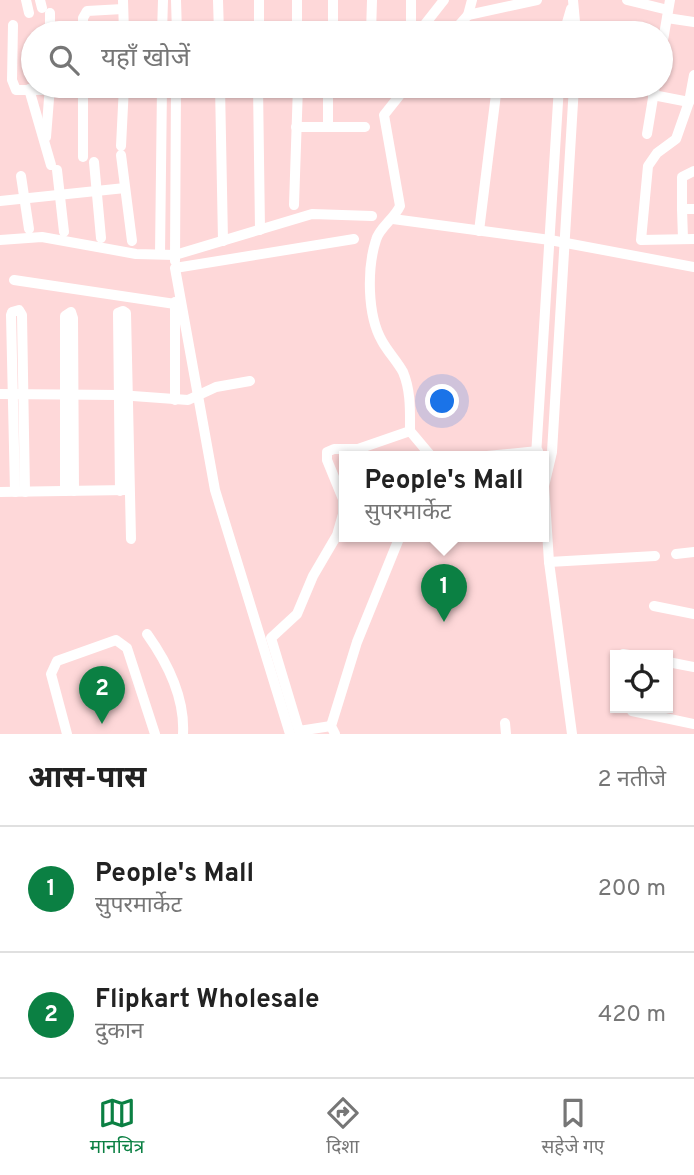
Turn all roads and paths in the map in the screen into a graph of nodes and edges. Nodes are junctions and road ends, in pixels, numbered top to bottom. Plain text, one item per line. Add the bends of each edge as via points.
1 (26, 0) edge
2 (163, 0) edge
3 (176, 0) edge
4 (218, 0) edge
5 (259, 0) edge
6 (297, 0) edge
7 (333, 0) edge
8 (372, 0) edge
9 (411, 0) edge
10 (444, 0) edge
11 (472, 0) edge
12 (537, 0) edge
13 (630, 0) edge
14 (573, 1) edge
15 (507, 3) edge
16 (123, 4) edge
17 (668, 9) edge
18 (29, 13) dead end
19 (468, 15) junction
20 (83, 21) edge
21 (162, 21) edge
22 (177, 21) edge
23 (219, 21) edge
24 (258, 21) edge
25 (297, 21) edge
26 (333, 21) edge
27 (371, 21) edge
28 (411, 21) edge
29 (427, 21) edge
30 (463, 21) edge
31 (567, 21) edge
32 (575, 21) edge
33 (694, 22) edge
34 (13, 25) dead end
35 (694, 75) edge
36 (21, 88) edge
37 (673, 97) edge
38 (32, 98) edge
39 (49, 98) edge
40 (84, 98) edge
41 (124, 98) edge
42 (162, 98) edge
43 (176, 98) edge
44 (220, 98) edge
45 (258, 98) edge
46 (297, 98) edge
47 (331, 98) edge
48 (397, 98) edge
49 (496, 98) edge
50 (558, 98) edge
51 (573, 98) edge
52 (653, 98) edge
53 (689, 102) junction
54 (296, 127) junction
55 (328, 127) junction
56 (365, 127) dead end
57 (647, 134) dead end
58 (46, 146) junction
59 (694, 171) edge
60 (21, 176) dead end
61 (125, 188) junction
62 (97, 191) junction
63 (60, 195) junction
64 (24, 199) junction
65 (0, 201) edge
66 (294, 205) dead end
67 (682, 209) junction
68 (694, 209) edge
69 (372, 216) dead end
70 (393, 219) junction
71 (29, 229) dead end
72 (260, 230) junction
73 (479, 231) junction
74 (64, 232) dead end
75 (101, 238) dead end
76 (354, 239) dead end
77 (689, 239) edge
78 (0, 240) edge
79 (550, 240) junction
80 (132, 241) dead end
81 (223, 241) junction
82 (563, 244) junction
83 (160, 254) junction
84 (175, 255) junction
85 (694, 267) edge
86 (175, 268) junction
87 (14, 280) dead end
88 (175, 304) junction
89 (542, 345) junction
90 (559, 345) junction
91 (541, 362) junction
92 (558, 363) junction
93 (250, 381) dead end
94 (0, 394) edge
95 (18, 394) junction
96 (69, 394) junction
97 (196, 395) junction
98 (124, 396) junction
99 (175, 400) junction
100 (410, 431) junction
101 (427, 451) edge
102 (535, 451) edge
103 (549, 452) edge
104 (552, 452) junction
105 (549, 464) edge
106 (339, 489) edge
107 (126, 490) junction
108 (70, 491) junction
109 (0, 492) edge
110 (20, 492) junction
111 (339, 529) edge
112 (131, 539) dead end
113 (398, 542) edge
114 (548, 542) edge
115 (694, 552) edge
116 (676, 554) dead end
117 (655, 556) dead end
118 (550, 562) junction
119 (654, 606) dead end
120 (694, 614) edge
121 (147, 634) dead end
122 (673, 663) edge
123 (694, 667) edge
124 (642, 713) edge
125 (694, 724) edge
126 (333, 730) edge
127 (67, 734) edge
128 (155, 734) edge
129 (183, 734) edge
130 (290, 734) edge
131 (572, 734) edge

1 - 18 street
2 - 21 street
3 - 22 street
4 - 23 street
5 - 24 street
6 - 25 street
7 - 26 street
8 - 27 street
9 - 28 street
10 - 29 street
11 - 19 street
12 - 15 street
13 - 17 street
14 - 31 street
14 - 32 street
15 - 19 street
16 - 20 street via 87,10
17 - 33 street
19 - 30 street
34 - 36 street via 13,87
35 - 53 street
37 - 53 street
38 - 58 street
39 - 58 street
40 - 62 street
41 - 61 street
42 - 83 street
43 - 84 street
44 - 81 street
45 - 72 street
46 - 54 street
47 - 55 street
48 - 70 street via 384,115 400,201
49 - 73 street
50 - 79 street
51 - 82 street
52 - 57 street
53 - 77 street via 676,139 657,152 648,166 641,240
54 - 55 street
54 - 66 street
55 - 56 street
58 - 63 street
59 - 67 street via 682,177
60 - 64 street
61 - 62 street
61 - 80 street
62 - 63 street
62 - 75 street
63 - 64 street
63 - 74 street
64 - 65 street
64 - 71 street
67 - 68 street
67 - 77 street
69 - 72 street via 312,214
70 - 73 street
70 - 100 street via 376,237 372,310 381,340 402,372 410,397
72 - 81 street
73 - 79 street
76 - 86 street
78 - 83 street via 42,237
79 - 82 street
79 - 89 street
81 - 84 street
82 - 85 street
82 - 90 street
83 - 84 street
84 - 86 street
86 - 88 street
86 - 97 street
87 - 88 street
88 - 99 street
89 - 90 street
89 - 91 street
90 - 92 street
91 - 92 street
91 - 102 street
92 - 104 street
93 - 97 street
94 - 95 street
95 - 95 street via 11,315 19,310 22,315
95 - 96 street
95 - 110 street
96 - 96 street via 65,316 71,313 74,318
96 - 98 street
96 - 108 street
97 - 99 street
97 - 130 street via 215,490
98 - 98 street via 118,313 123,311 126,313
98 - 99 street
98 - 107 street
100 - 101 street
100 - 106 street via 358,449 327,452
103 - 104 street
104 - 105 street
107 - 108 street
107 - 112 street
108 - 110 street
109 - 110 street
111 - 126 street via 297,614 271,638 299,731
113 - 126 street via 357,642
114 - 118 street
115 - 116 street
117 - 118 street
118 - 131 street
119 - 120 street
121 - 129 street via 169,670 183,716
122 - 123 street
124 - 125 street
127 - 128 street via 52,666 116,640 127,648

